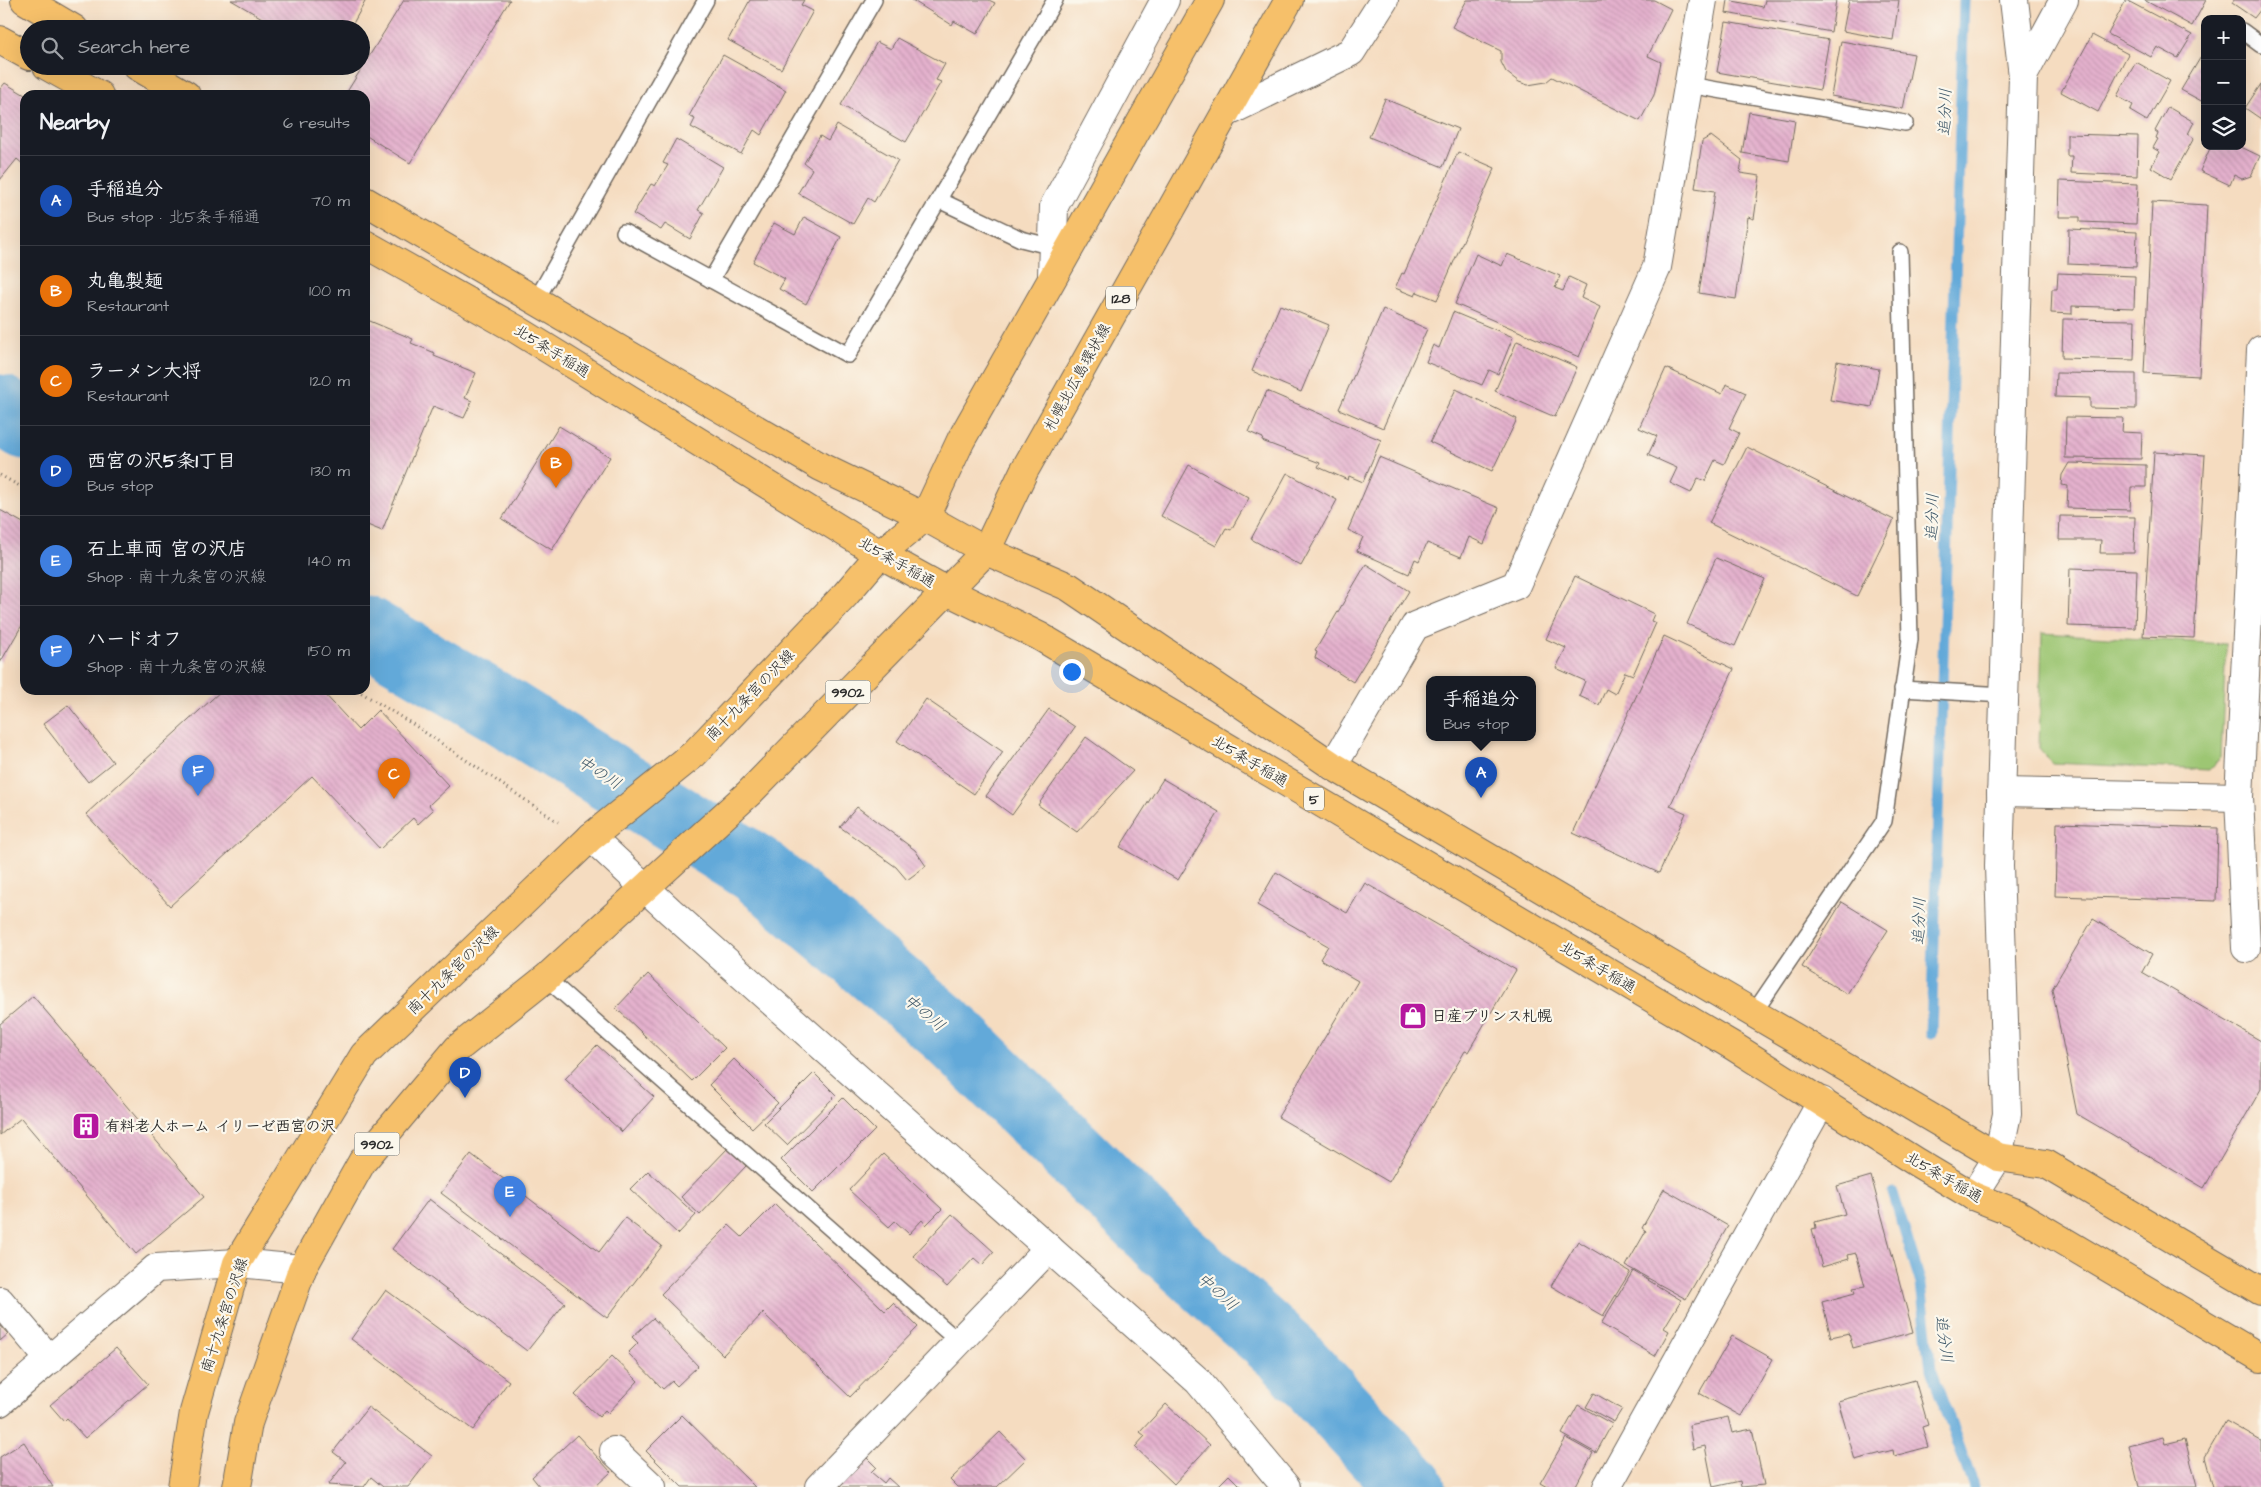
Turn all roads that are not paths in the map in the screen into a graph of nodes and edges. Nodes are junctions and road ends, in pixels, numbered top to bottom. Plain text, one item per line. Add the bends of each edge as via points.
1 (706, 0) edge
2 (874, 0) edge
3 (1055, 0) edge
4 (1165, 0) edge
5 (1210, 0) edge
6 (1290, 0) edge
7 (1384, 0) edge
8 (1703, 0) edge
9 (2014, 0) edge
10 (2064, 0) edge
11 (39, 3) edge
12 (62, 20) edge
13 (2246, 34) edge
14 (0, 40) edge
15 (2261, 45) edge
16 (20, 51) edge
17 (64, 75) edge
18 (152, 75) edge
19 (2023, 76) junction
20 (1689, 85) junction
21 (90, 90) edge
22 (178, 90) edge
23 (1226, 113) junction
24 (1905, 123) dead end
25 (939, 200) junction
26 (370, 204) edge
27 (624, 232) dead end
28 (370, 247) edge
29 (1053, 247) junction
30 (1900, 252) dead end
31 (1052, 277) junction
32 (710, 280) junction
33 (535, 302) junction
34 (2261, 350) edge
35 (925, 517) junction
36 (2256, 546) edge
37 (986, 551) junction
38 (880, 554) junction
39 (947, 591) junction
40 (1902, 688) junction
41 (2004, 695) junction
42 (1332, 766) junction
43 (2001, 792) junction
44 (2239, 797) junction
45 (592, 836) junction
46 (645, 886) junction
47 (2246, 948) dead end
48 (546, 978) junction
49 (1754, 1014) junction
50 (1822, 1101) junction
51 (1998, 1157) junction
52 (1974, 1196) junction
53 (1049, 1248) junction
54 (237, 1262) junction
55 (302, 1270) junction
56 (2261, 1290) edge
57 (0, 1301) edge
58 (958, 1342) junction
59 (2261, 1358) edge
60 (50, 1360) junction
61 (0, 1402) edge
62 (614, 1451) dead end
63 (182, 1487) edge
64 (237, 1487) edge
65 (652, 1487) edge
66 (819, 1487) edge
67 (1286, 1487) edge
68 (1607, 1487) edge

1 - 33 lane
2 - 32 lane
3 - 25 lane
4 - 29 street via 1054,206
5 - 31 main road
6 - 23 main road, 札幌北広島環状線 / 128
7 - 23 street via 1351,52
8 - 20 street
9 - 19 street
10 - 19 street
11 - 12 main road
13 - 15 lane
14 - 16 main road
17 - 21 main road
18 - 22 main road
19 - 41 street
20 - 24 lane
20 - 42 street via 1658,267 1516,585 1415,626
23 - 37 main road, 札幌北広島環状線 / 128 via 1024,471
25 - 29 lane via 1020,238
25 - 32 lane via 848,356
26 - 33 main road
27 - 32 lane
28 - 38 main road, 北5条手稲通 / 5 via 516,329
29 - 31 street
30 - 40 lane via 1910,639
31 - 35 main road via 960,440
33 - 35 main road via 822,468
34 - 36 street
35 - 37 main road
35 - 38 main road
36 - 44 street
37 - 39 main road, 札幌北広島環状線 / 128
37 - 42 main road via 1070,586
38 - 39 main road, 北5条手稲通 / 5
38 - 45 main road, 南十九条宮の沢線 via 846,595 694,754
39 - 46 main road, 9902 via 749,793
39 - 50 main road, 北5条手稲通 / 5 via 1039,636
40 - 41 lane
40 - 49 lane via 1884,821
41 - 43 street
42 - 49 main road
43 - 44 street
43 - 51 street via 1999,866 2007,1114
44 - 47 street
45 - 46 street
45 - 54 main road, 南十九条宮の沢線 via 364,1055
46 - 48 main road, 9902
46 - 53 street
48 - 55 main road, 9902 via 458,1048 362,1162
48 - 58 lane
49 - 51 main road
50 - 52 main road, 北5条手稲通 / 5
50 - 68 street
51 - 52 street
51 - 56 main road via 2046,1164
52 - 59 main road, 北5条手稲通 / 5 via 2016,1213
53 - 58 street
53 - 67 street via 1198,1380
54 - 55 street
54 - 60 street via 156,1268
54 - 63 main road, 南十九条宮の沢線 via 194,1412
55 - 64 main road, 9902 via 248,1423
57 - 60 street
58 - 66 street
60 - 61 street
62 - 65 street

